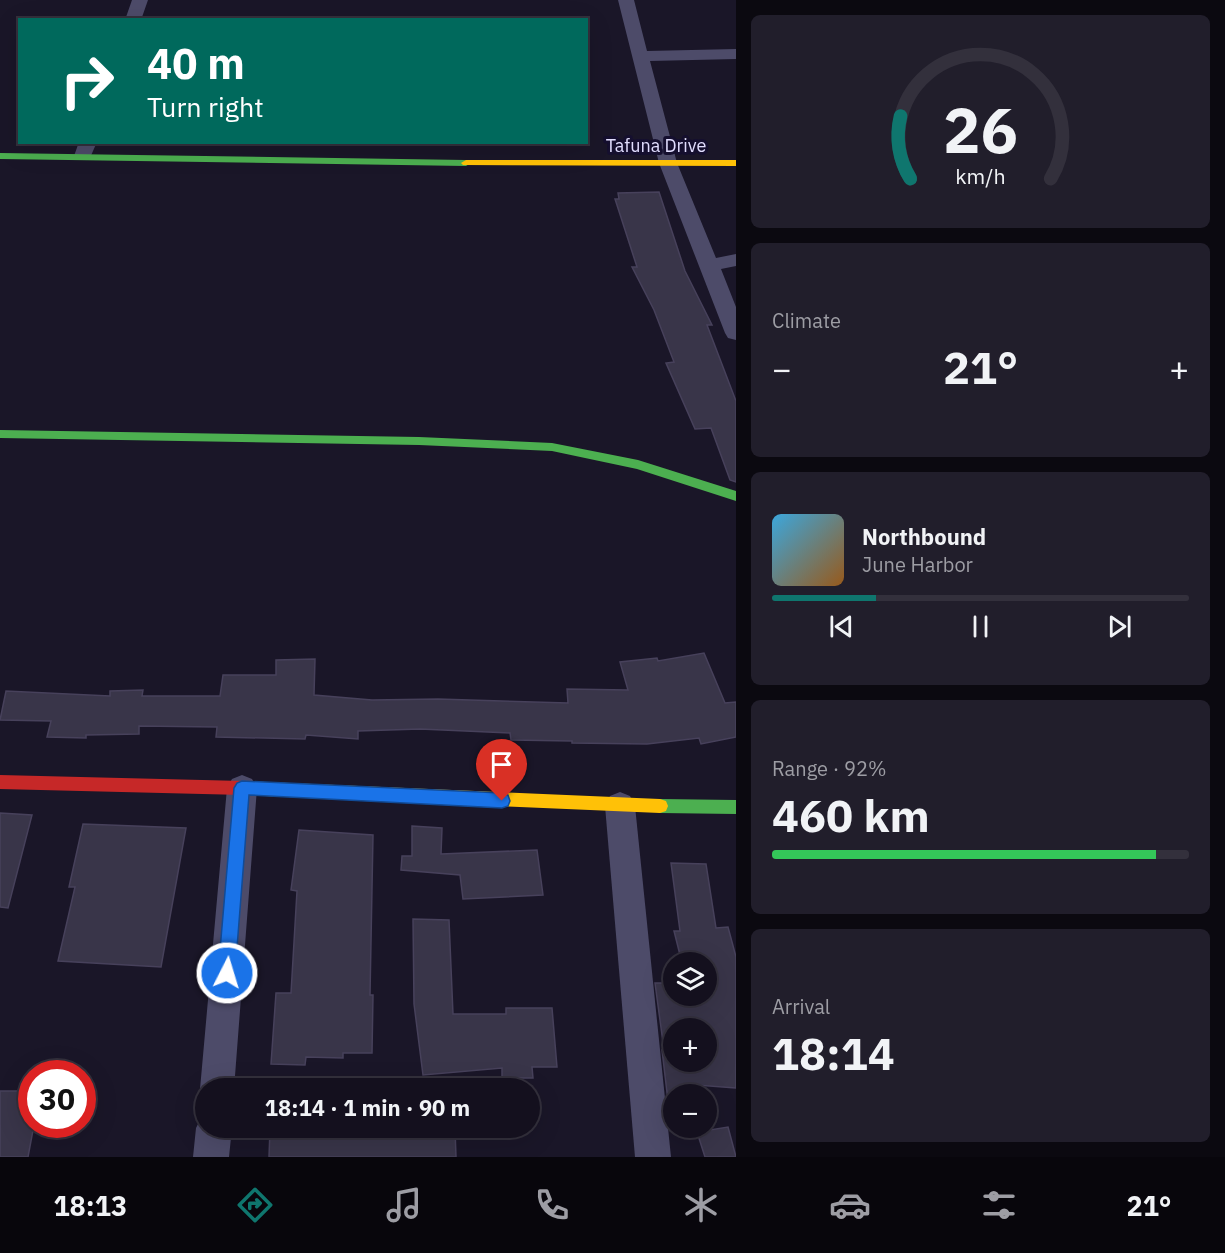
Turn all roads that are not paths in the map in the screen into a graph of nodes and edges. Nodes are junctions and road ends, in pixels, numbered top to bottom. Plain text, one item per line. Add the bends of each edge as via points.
1 (140, 0) edge
2 (626, 0) edge
3 (134, 18) edge
4 (736, 54) edge
5 (640, 56) junction
6 (85, 149) edge
7 (0, 156) edge
8 (668, 163) junction
9 (736, 163) edge
10 (736, 260) edge
11 (710, 264) junction
12 (736, 333) edge
13 (0, 434) edge
14 (736, 496) edge
15 (0, 782) edge
16 (242, 788) junction
17 (620, 806) junction
18 (736, 807) edge
19 (218, 1078) edge
20 (213, 1138) edge
21 (211, 1157) edge
22 (653, 1157) edge

1 - 3 street
2 - 5 street
4 - 5 street
5 - 8 street
6 - 7 street, Tafuna Drive
6 - 8 street, Tafuna Drive via 449,163
8 - 9 street, Tafuna Drive
8 - 11 street
10 - 11 street
11 - 12 street
13 - 14 street via 552,447 638,465
15 - 16 street
16 - 17 street
16 - 19 street
17 - 18 street
17 - 22 street
20 - 21 street

